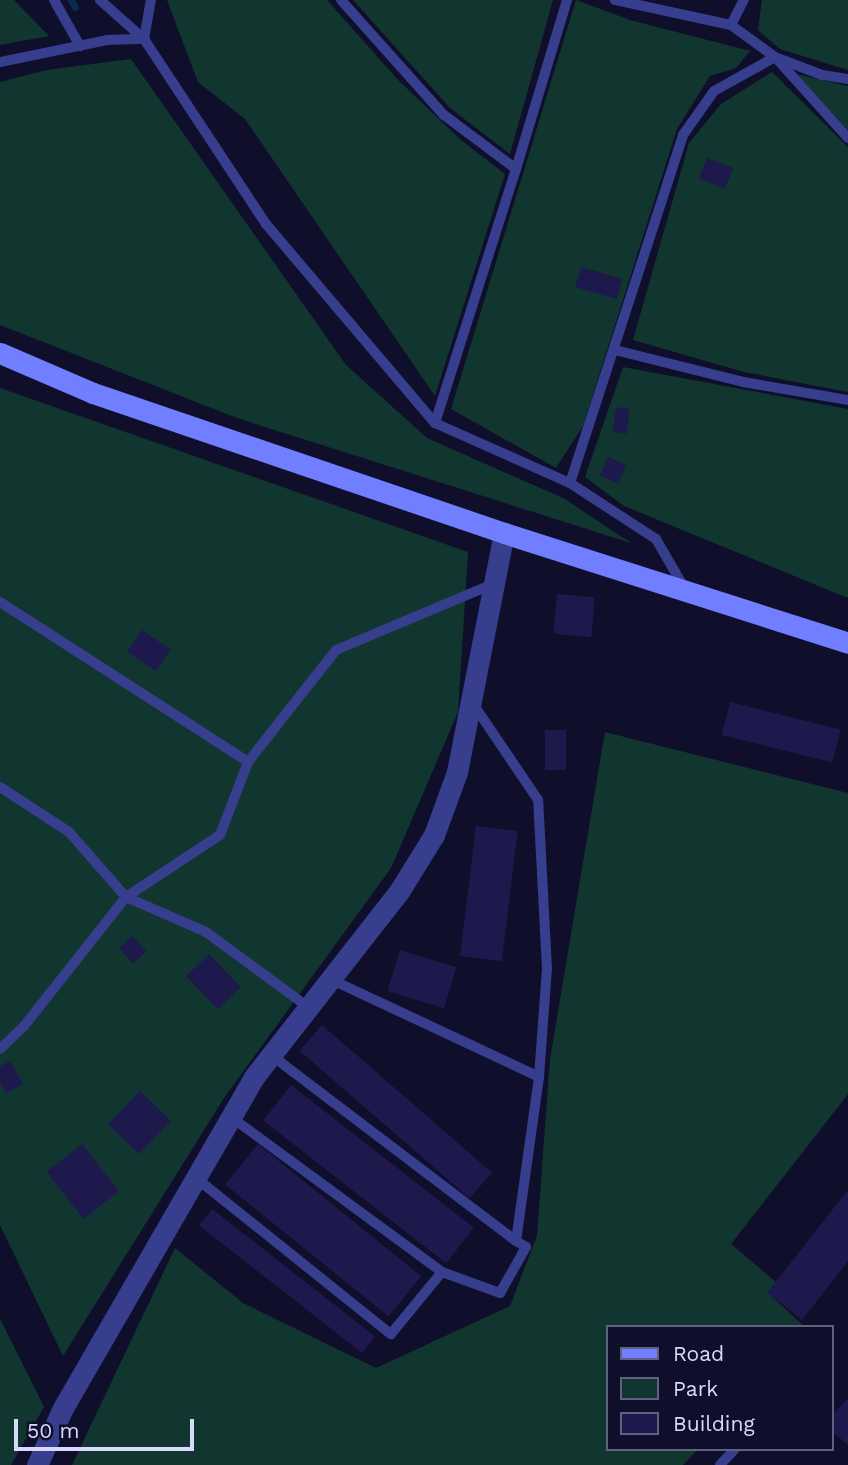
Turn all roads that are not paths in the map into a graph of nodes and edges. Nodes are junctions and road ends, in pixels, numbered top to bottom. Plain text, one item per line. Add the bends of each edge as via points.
1 (54, 0) edge
2 (100, 0) edge
3 (151, 0) edge
4 (341, 0) edge
5 (567, 0) edge
6 (615, 0) edge
7 (744, 0) edge
8 (731, 25) junction
9 (144, 39) junction
10 (80, 46) junction
11 (775, 57) junction
12 (0, 62) edge
13 (848, 79) edge
14 (848, 138) edge
15 (516, 169) junction
16 (615, 350) junction
17 (0, 353) edge
18 (848, 400) edge
19 (435, 423) junction
20 (570, 482) junction
21 (504, 533) junction
22 (494, 584) junction
23 (687, 591) junction
24 (0, 603) edge
25 (848, 643) edge
26 (471, 700) junction
27 (248, 762) junction
28 (0, 787) edge
29 (126, 897) junction
30 (330, 979) junction
31 (308, 1007) junction
32 (0, 1049) edge
33 (271, 1055) junction
34 (539, 1077) junction
35 (231, 1117) junction
36 (196, 1178) junction
37 (516, 1241) junction
38 (442, 1272) junction
39 (733, 1451) edge
40 (37, 1465) edge
41 (720, 1465) edge

1 - 10 lane
2 - 9 lane
3 - 9 lane
4 - 15 lane via 444,115
5 - 15 lane
6 - 8 lane
7 - 8 lane
8 - 11 lane
9 - 10 lane
9 - 19 lane via 266,224
10 - 12 lane
11 - 13 lane via 822,75
11 - 14 lane
11 - 16 lane via 714,91 683,135
15 - 19 lane
16 - 18 lane via 743,382
16 - 20 lane
17 - 21 main road via 93,393
19 - 20 lane
20 - 23 lane via 656,539
21 - 22 street
21 - 23 main road
22 - 26 street
22 - 27 lane via 336,650
23 - 25 main road
24 - 27 lane
26 - 30 street via 457,772 434,835 400,890
26 - 34 lane via 538,800 547,969
27 - 29 lane via 220,835
28 - 29 lane via 69,832
29 - 31 lane via 206,932
29 - 32 lane via 24,1026
30 - 31 street
30 - 34 lane
31 - 33 street
33 - 35 street
33 - 37 lane
34 - 37 lane
35 - 36 street
35 - 38 lane
36 - 38 lane via 391,1334
36 - 40 street via 63,1408
37 - 38 lane via 526,1247 500,1293
39 - 41 lane

